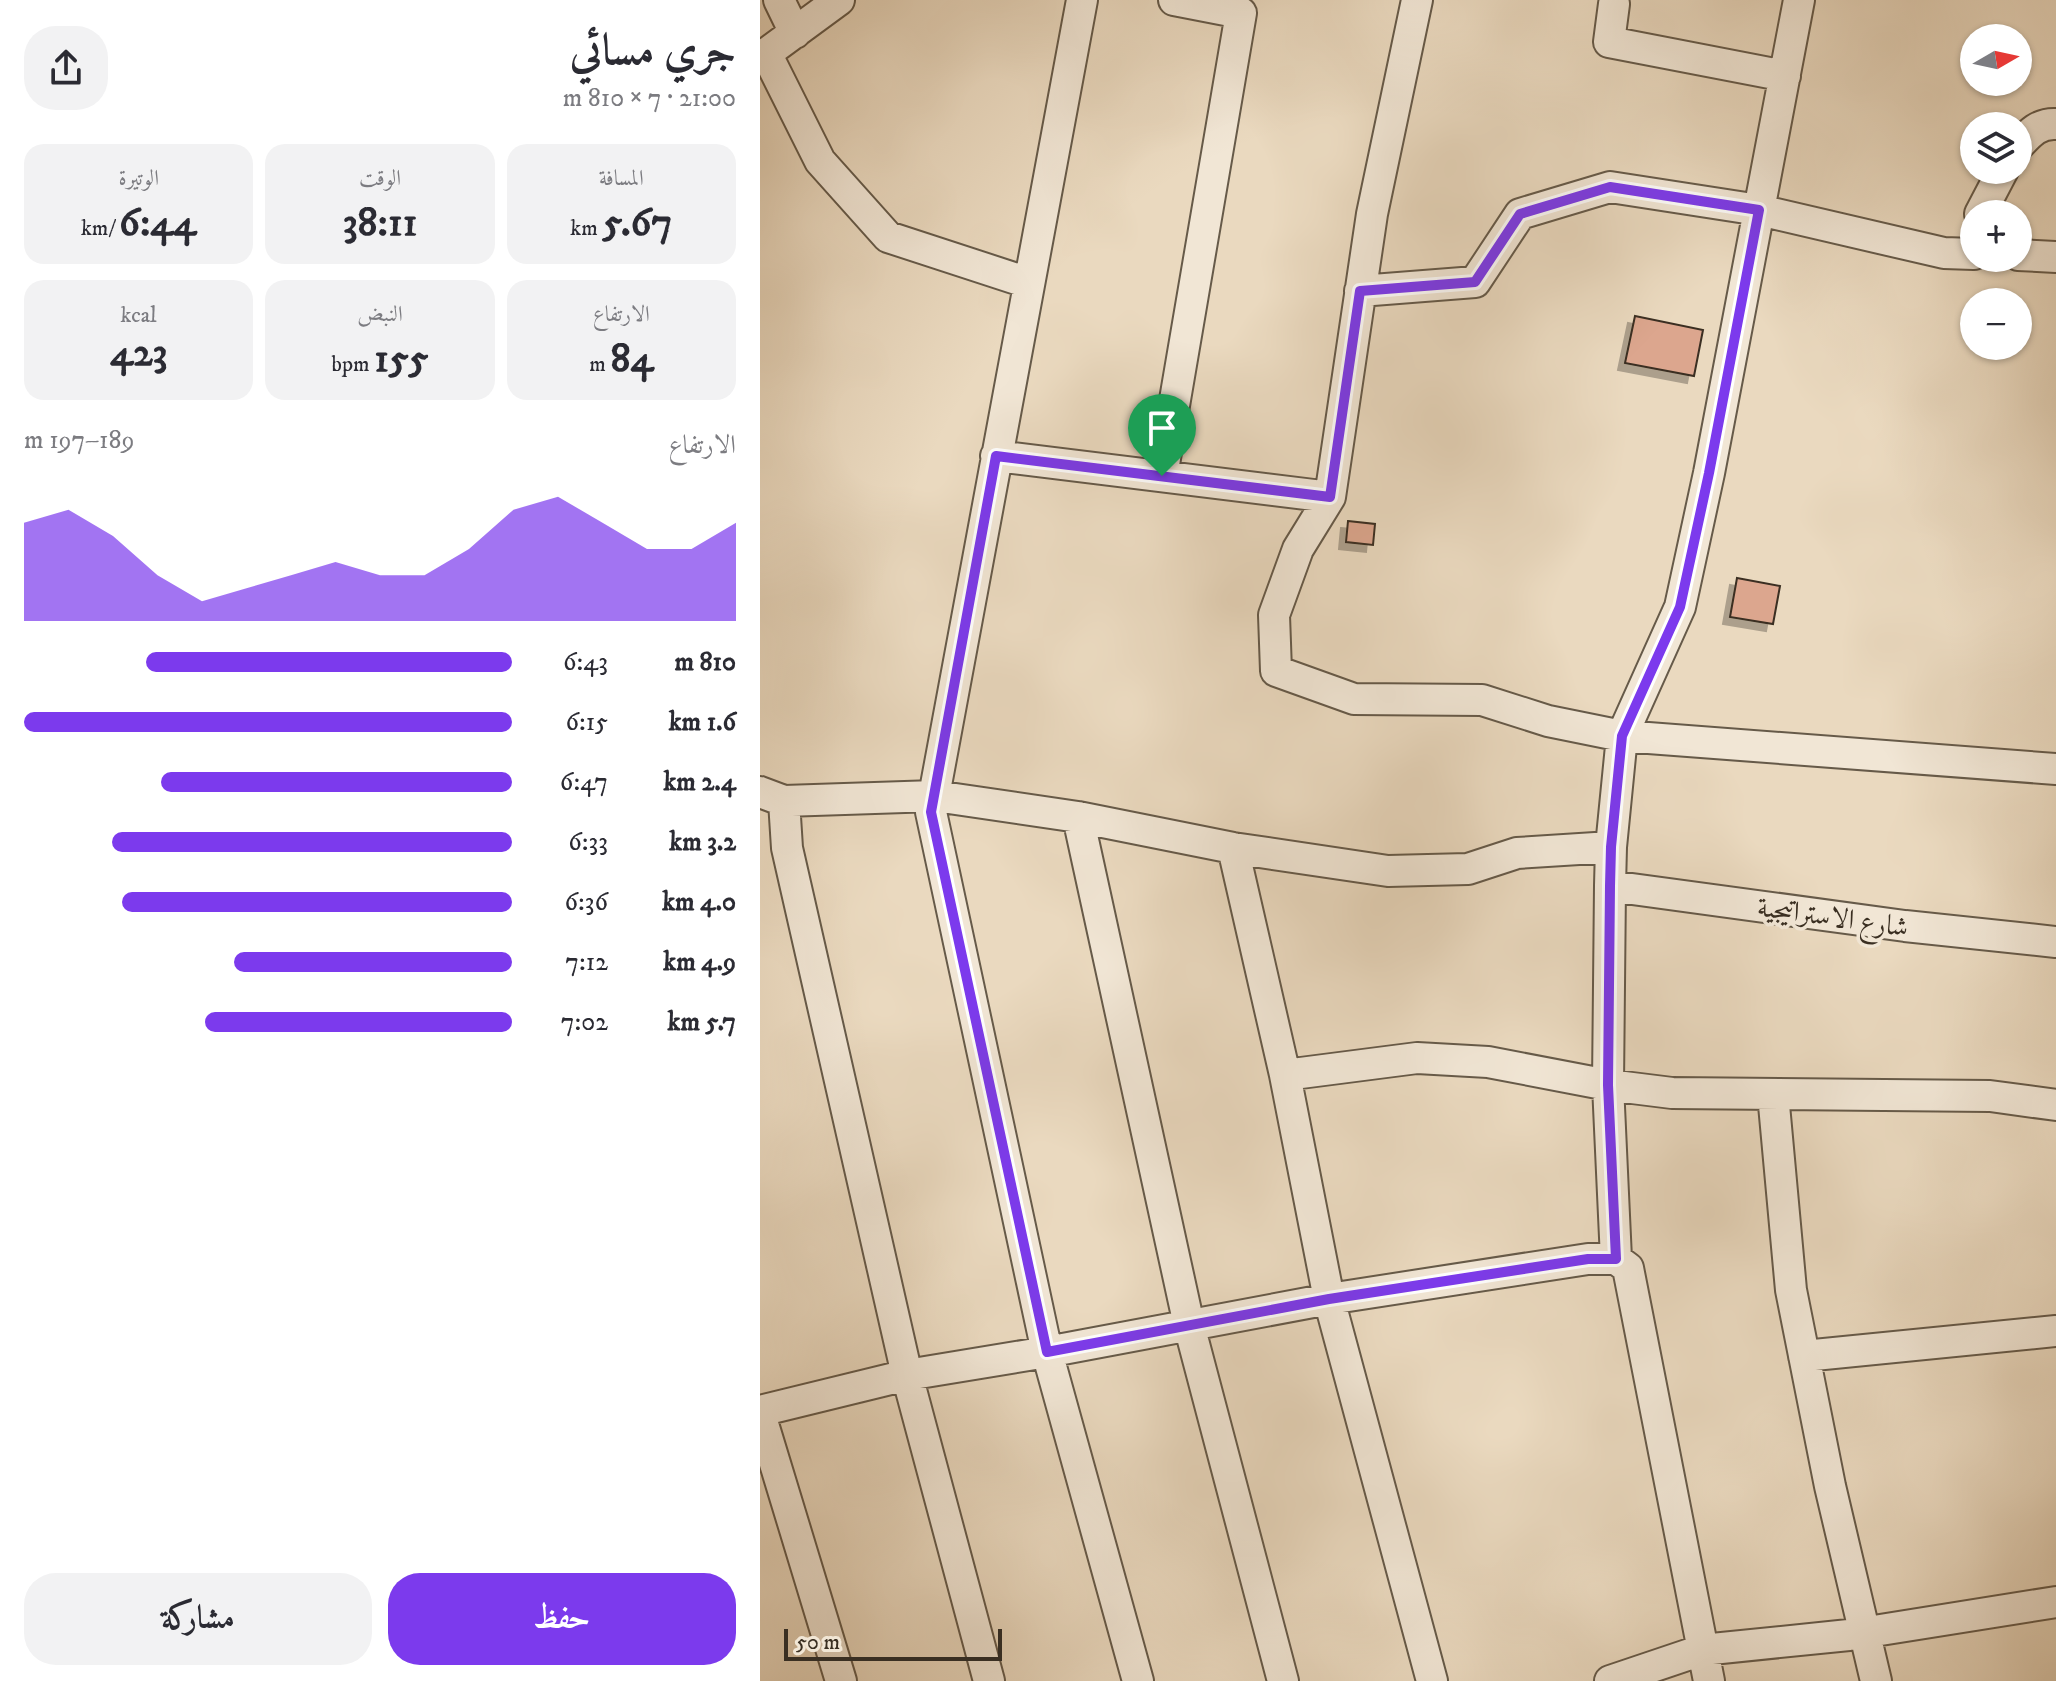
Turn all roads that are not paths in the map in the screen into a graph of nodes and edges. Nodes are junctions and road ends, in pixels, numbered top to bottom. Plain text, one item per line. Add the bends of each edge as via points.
1 (779, 0) edge
2 (839, 0) edge
3 (1082, 0) edge
4 (1174, 0) edge
5 (1417, 0) edge
6 (1799, 0) edge
7 (1608, 1) edge
8 (1242, 6) edge
9 (795, 33) junction
10 (763, 56) edge
11 (1785, 76) junction
12 (2056, 124) edge
13 (2032, 131) edge
14 (1759, 210) junction
15 (1959, 254) edge
16 (2032, 256) edge
17 (2056, 257) edge
18 (1029, 283) junction
19 (1360, 291) junction
20 (996, 456) junction
21 (1162, 476) junction
22 (1330, 497) junction
23 (1622, 736) junction
24 (2056, 769) edge
25 (772, 796) edge
26 (935, 796) junction
27 (1078, 817) junction
28 (1611, 847) junction
29 (1233, 848) junction
30 (1610, 886) junction
31 (2056, 942) edge
32 (1285, 1075) junction
33 (1608, 1085) junction
34 (1773, 1094) junction
35 (2056, 1105) edge
36 (1616, 1259) junction
37 (1329, 1299) junction
38 (1189, 1325) junction
39 (2056, 1331) edge
40 (1047, 1352) junction
41 (1804, 1356) junction
42 (907, 1375) junction
43 (760, 1413) edge
44 (2056, 1602) edge
45 (1866, 1632) junction
46 (1702, 1650) junction
47 (841, 1681) edge
48 (989, 1681) edge
49 (1138, 1681) edge
50 (1283, 1681) edge
51 (1432, 1681) edge
52 (1610, 1681) edge
53 (1709, 1681) edge
54 (1876, 1681) edge

1 - 9 street
2 - 9 street
3 - 18 street
4 - 8 street
5 - 19 street
6 - 11 street
7 - 11 street via 1609,42
8 - 21 street
9 - 10 street
10 - 18 street via 820,161 888,237
11 - 14 street
12 - 13 street
14 - 15 street
14 - 19 street via 1610,187 1520,214 1475,282
14 - 23 street via 1680,607
16 - 17 street
18 - 20 street
19 - 22 street
20 - 21 street
20 - 26 street
21 - 22 street
22 - 23 street via 1298,549 1274,615 1276,671 1354,699 1482,700
23 - 24 street
23 - 28 street
25 - 26 street
25 - 42 street
26 - 27 street
26 - 40 street via 931,812
27 - 29 street
27 - 38 street
28 - 29 street via 1517,853 1468,869 1388,871
28 - 30 street
29 - 32 street
30 - 31 street, شارع الاستراتيجية
30 - 33 street
32 - 33 street via 1417,1058 1488,1062
32 - 37 street
33 - 34 street via 1672,1093
33 - 36 street
34 - 35 street via 1990,1096
34 - 41 street via 1791,1290
36 - 37 street
36 - 46 street via 1628,1268
37 - 38 street
37 - 51 street
38 - 40 street
38 - 50 street
39 - 41 street
40 - 42 street
40 - 49 street
41 - 45 street
42 - 43 street
42 - 48 street
43 - 47 street
44 - 45 street
45 - 46 street
45 - 54 street
46 - 52 street
46 - 53 street

